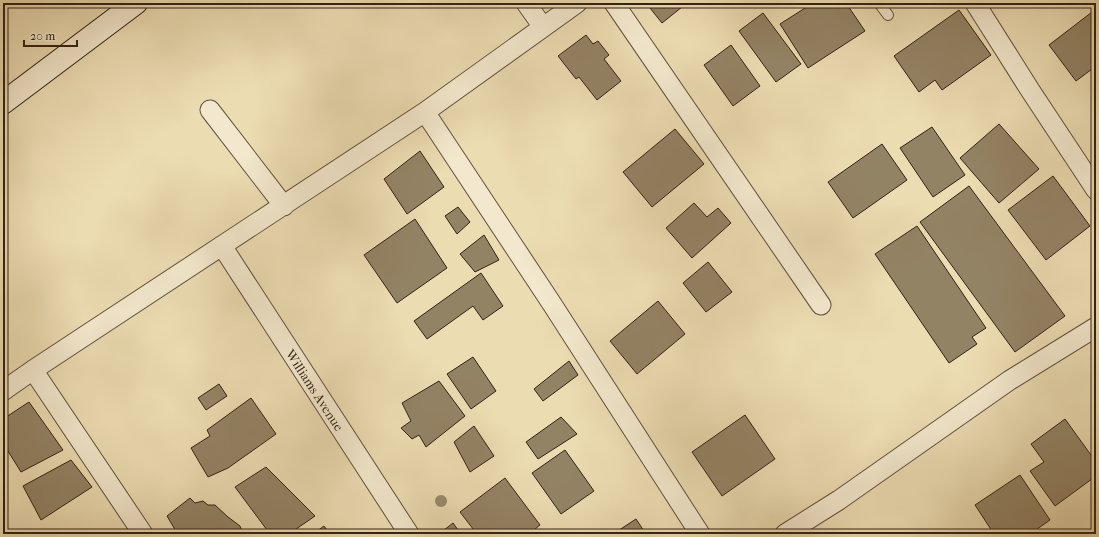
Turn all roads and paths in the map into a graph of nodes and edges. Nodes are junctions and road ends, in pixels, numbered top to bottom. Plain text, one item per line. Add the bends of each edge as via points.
1 (136, 3) edge
2 (526, 3) edge
3 (577, 3) edge
4 (614, 3) edge
5 (879, 3) edge
6 (975, 3) edge
7 (888, 15) dead end
8 (543, 27) junction
9 (3, 103) edge
10 (210, 110) dead end
11 (425, 112) junction
12 (1096, 190) edge
13 (284, 206) junction
14 (222, 246) junction
15 (821, 305) dead end
16 (1096, 327) edge
17 (33, 370) junction
18 (3, 391) edge
19 (143, 534) edge
20 (409, 534) edge
21 (700, 534) edge
22 (785, 534) edge

1 - 9 main road
2 - 8 street
3 - 8 street
4 - 15 street
5 - 7 lane
6 - 12 street
8 - 11 street
10 - 13 street
11 - 13 street
11 - 21 street
13 - 14 street
14 - 17 street
14 - 20 street, Williams Avenue
16 - 22 street via 1010,380 839,500
17 - 18 street
17 - 19 street

